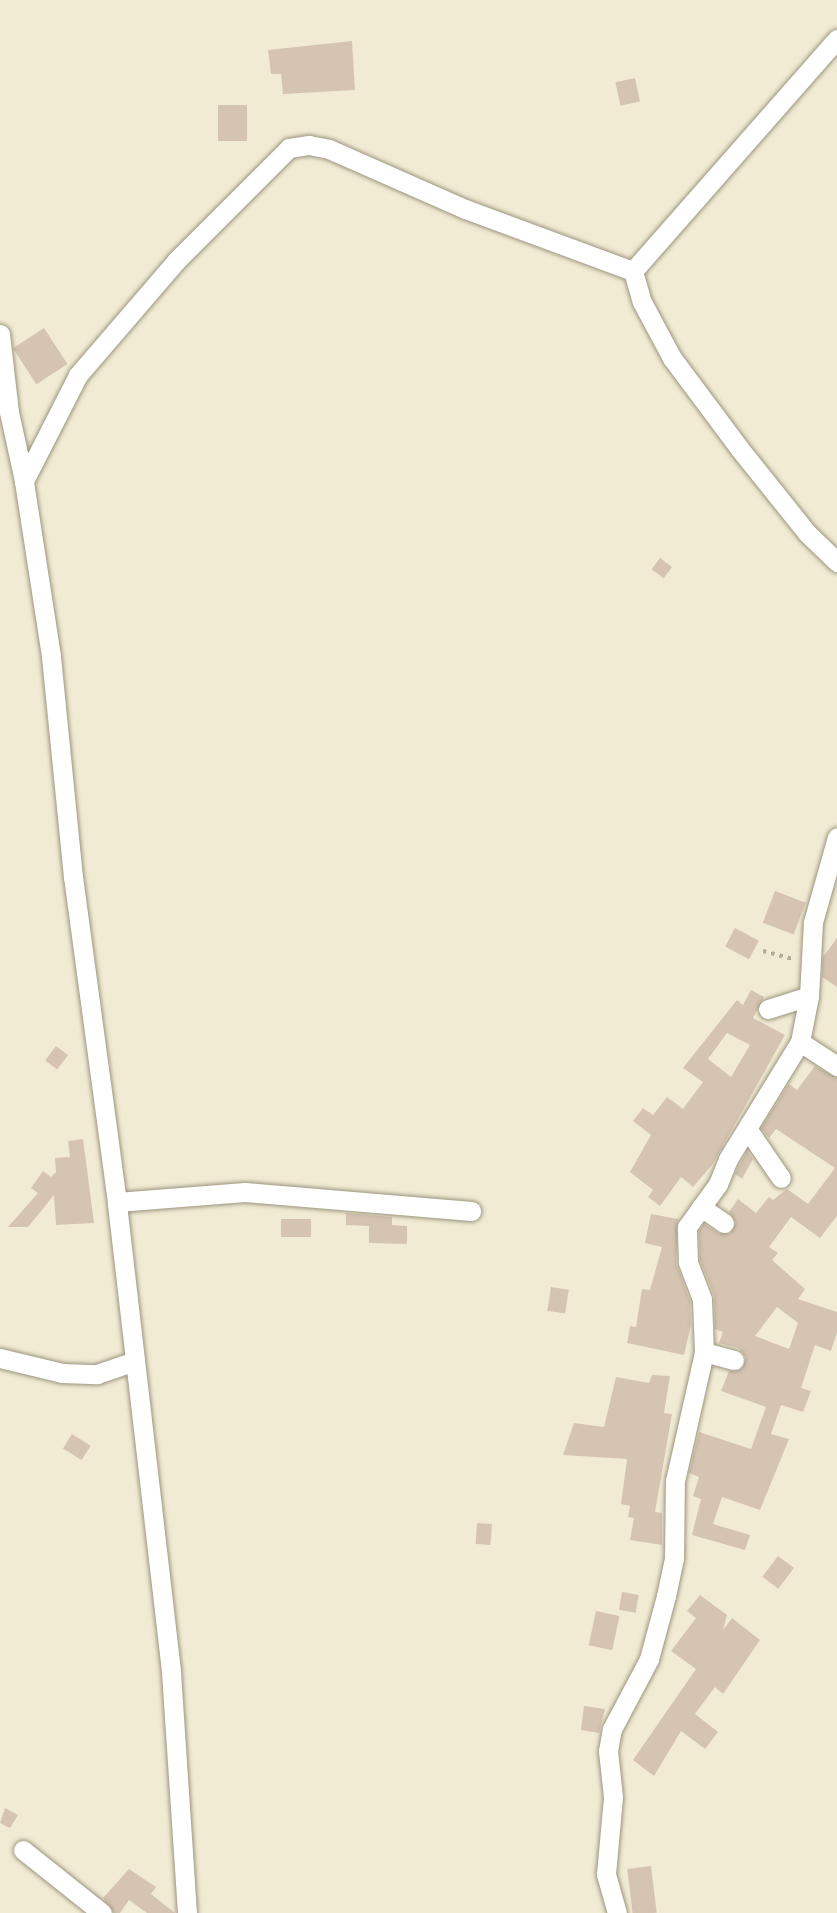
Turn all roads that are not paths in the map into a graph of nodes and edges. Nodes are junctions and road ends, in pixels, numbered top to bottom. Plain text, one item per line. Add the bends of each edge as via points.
1 (837, 39) edge
2 (633, 271) junction
3 (0, 334) edge
4 (24, 481) junction
5 (837, 562) edge
6 (837, 837) edge
7 (831, 869) edge
8 (809, 996) junction
9 (768, 1009) dead end
10 (800, 1042) junction
11 (837, 1066) edge
12 (748, 1130) junction
13 (781, 1178) dead end
14 (117, 1202) junction
15 (701, 1207) junction
16 (471, 1211) dead end
17 (724, 1223) dead end
18 (704, 1352) junction
19 (0, 1358) edge
20 (734, 1360) dead end
21 (135, 1361) junction
22 (23, 1850) dead end
23 (102, 1913) edge
24 (187, 1913) edge
25 (617, 1913) edge

1 - 2 street
2 - 4 street via 477,214 329,149 289,148 176,261 78,375
2 - 5 street via 642,302 672,358 739,448
3 - 4 street via 9,412
4 - 14 street via 51,656 73,877
6 - 7 street
7 - 8 street via 811,956
8 - 9 street
8 - 10 street
10 - 11 street
10 - 12 street
12 - 13 street
12 - 15 street
14 - 16 street via 245,1192
14 - 21 street
15 - 17 street
15 - 18 street via 687,1227 684,1244 702,1299
18 - 20 street
18 - 25 street via 675,1481 674,1558 666,1596 649,1659 612,1728 608,1751 613,1797 606,1874
19 - 21 street via 62,1373 97,1374
21 - 24 street via 171,1671
22 - 23 street

